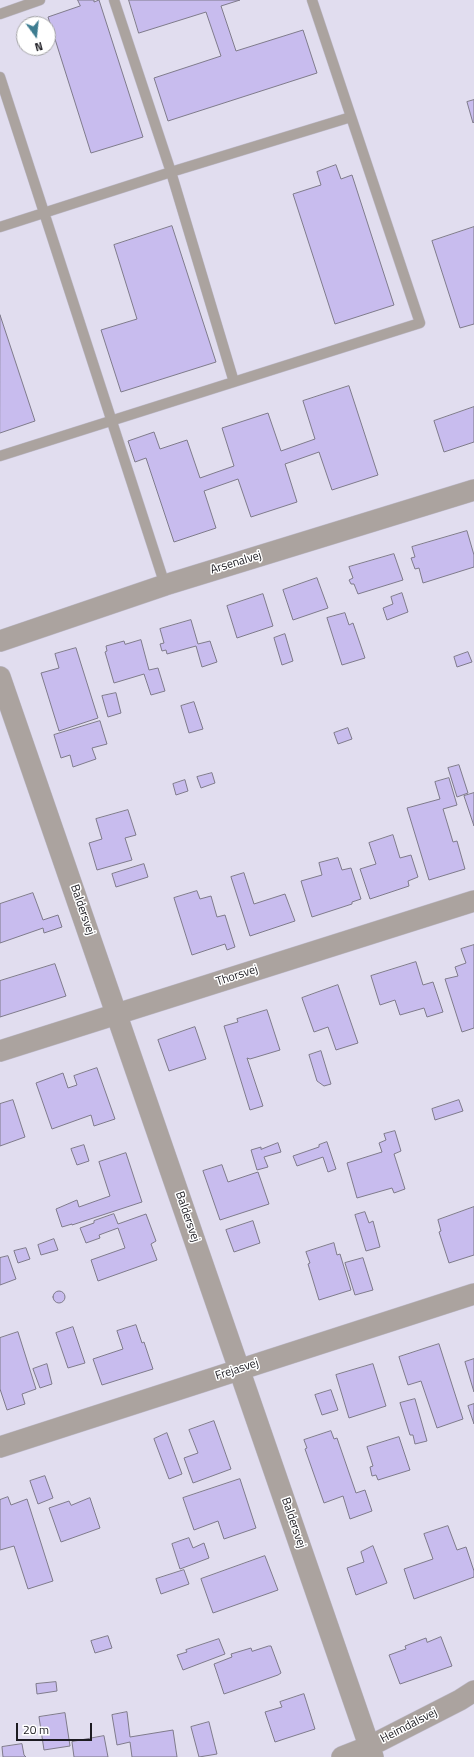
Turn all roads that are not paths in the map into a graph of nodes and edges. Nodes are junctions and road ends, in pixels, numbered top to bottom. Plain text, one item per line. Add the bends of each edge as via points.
1 (40, 0) edge
2 (114, 0) edge
3 (312, 0) edge
4 (0, 14) edge
5 (0, 77) edge
6 (351, 117) junction
7 (171, 172) junction
8 (44, 214) junction
9 (0, 228) edge
10 (234, 382) junction
11 (111, 421) junction
12 (0, 456) edge
13 (474, 490) edge
14 (165, 585) junction
15 (0, 641) edge
16 (0, 676) edge
17 (474, 901) edge
18 (118, 1014) junction
19 (0, 1051) edge
20 (474, 1294) edge
21 (240, 1370) junction
22 (0, 1447) edge
23 (474, 1691) edge
24 (372, 1752) edge
25 (342, 1757) edge

1 - 4 lane
2 - 7 lane
3 - 6 lane
5 - 8 lane
6 - 7 lane
6 - 10 lane via 420,323
7 - 8 lane
7 - 10 lane
8 - 9 lane
8 - 11 lane
10 - 11 lane
11 - 12 lane
11 - 14 lane
13 - 14 street, Arsenalvej
14 - 15 street, Arsenalvej
16 - 18 street, Baldersvej
17 - 18 street, Thorsvej
18 - 19 street, Thorsvej
18 - 21 street, Baldersvej
20 - 21 street, Frejasvej
21 - 22 street, Frejasvej
21 - 24 street, Baldersvej
23 - 24 street, Heimdalsvej
24 - 25 street, Heimdalsvej

